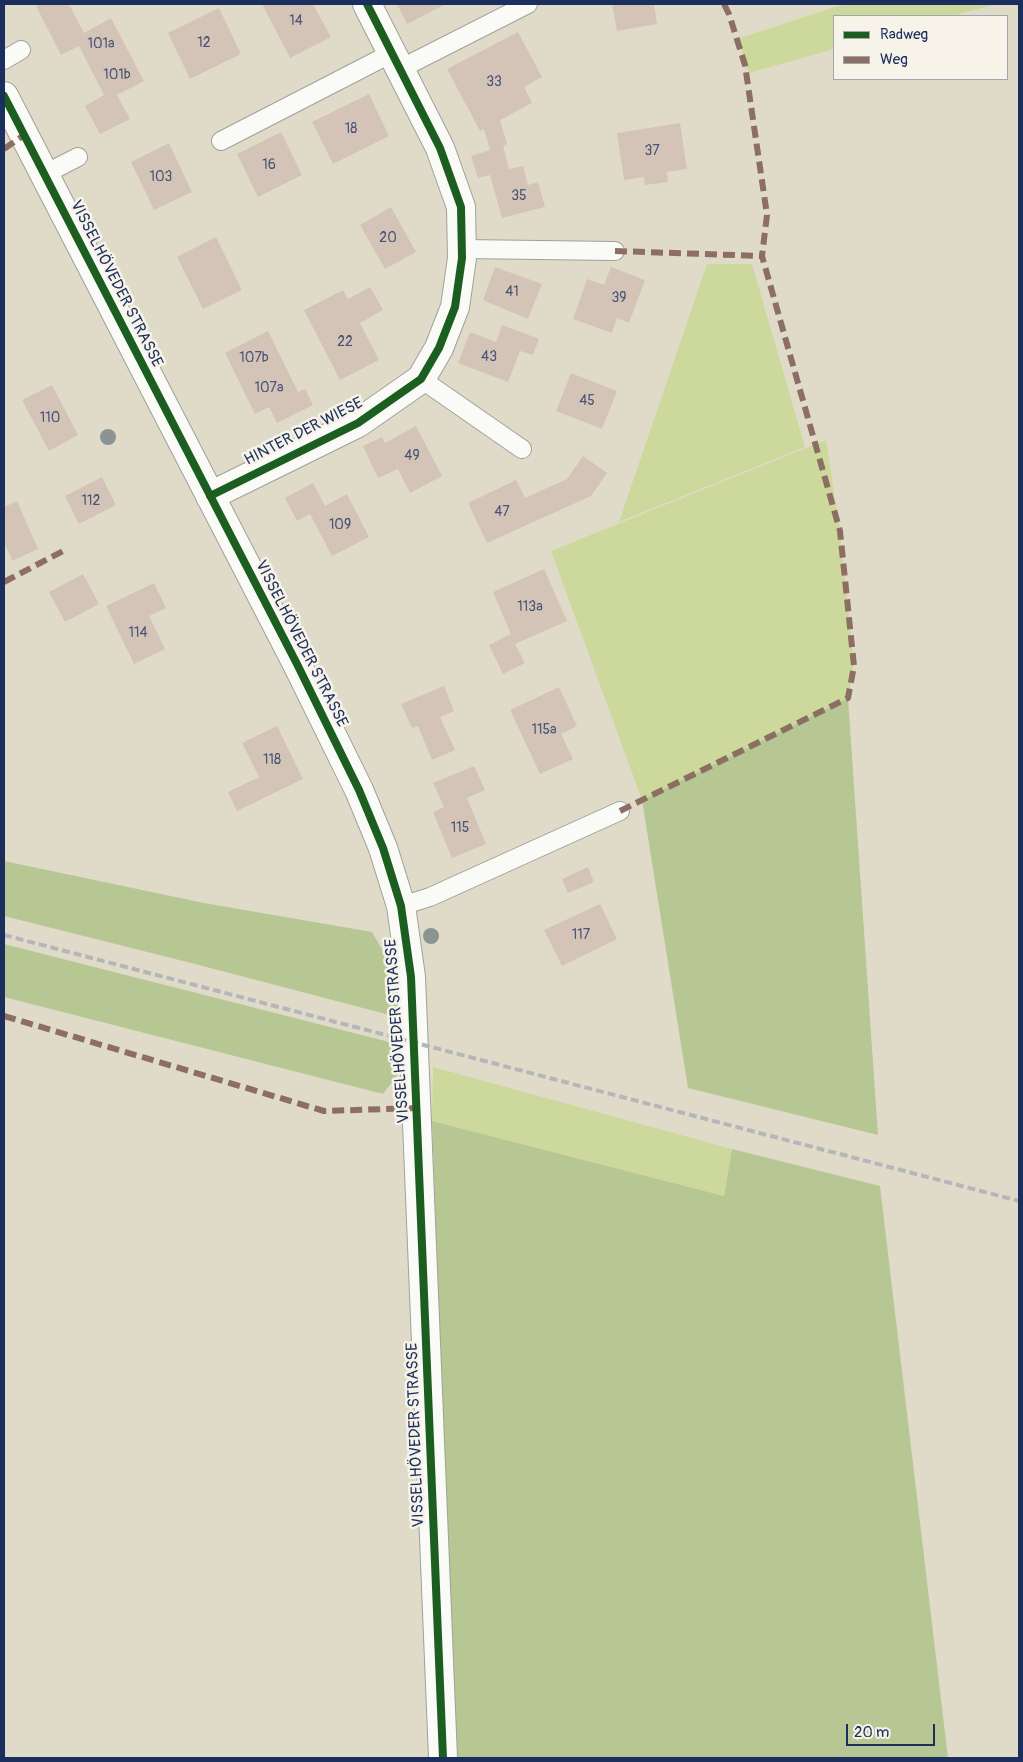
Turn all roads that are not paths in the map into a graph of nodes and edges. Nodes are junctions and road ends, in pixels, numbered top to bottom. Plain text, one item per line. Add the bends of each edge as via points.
1 (367, 4) edge
2 (528, 4) edge
3 (22, 50) dead end
4 (4, 60) edge
5 (396, 61) junction
6 (4, 96) edge
7 (221, 141) dead end
8 (78, 157) dead end
9 (44, 174) junction
10 (463, 249) junction
11 (615, 251) dead end
12 (421, 379) junction
13 (522, 448) dead end
14 (210, 496) junction
15 (620, 811) dead end
16 (402, 906) junction
17 (442, 1758) edge

1 - 5 street, HINTER DER WIESE
2 - 5 lane
3 - 4 lane
5 - 7 lane
5 - 10 street, HINTER DER WIESE via 440,148 461,208
6 - 9 street, VISSELHÖVEDER STRASSE
8 - 9 lane
9 - 14 street, VISSELHÖVEDER STRASSE
10 - 11 lane
10 - 12 street, HINTER DER WIESE via 455,307 439,348
12 - 13 lane
12 - 14 street, HINTER DER WIESE via 358,423
14 - 16 street, VISSELHÖVEDER STRASSE via 359,790 384,848
15 - 16 lane via 430,897
16 - 17 street, VISSELHÖVEDER STRASSE via 411,977

